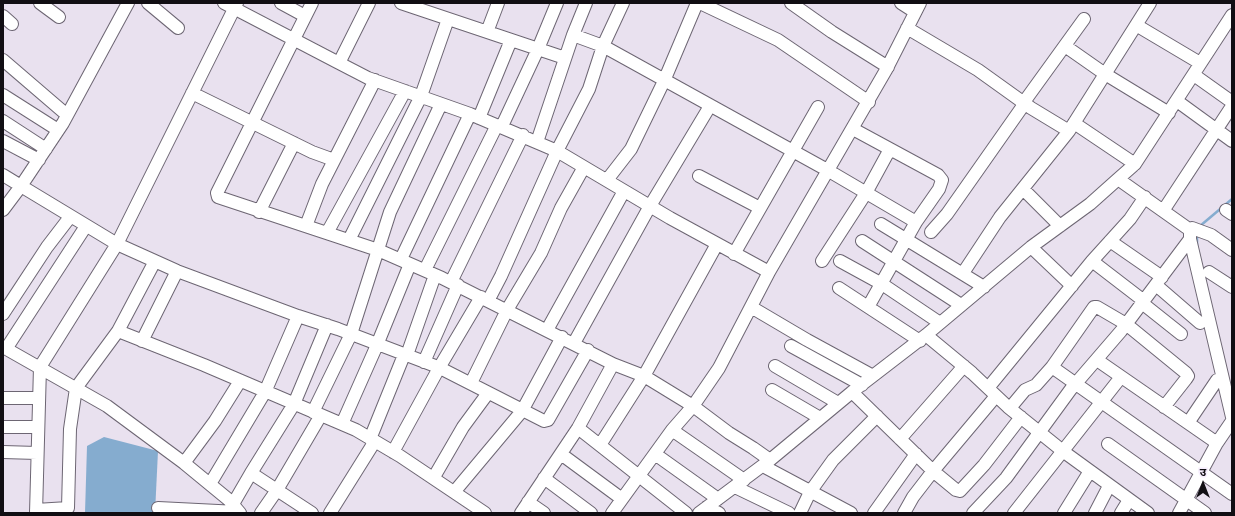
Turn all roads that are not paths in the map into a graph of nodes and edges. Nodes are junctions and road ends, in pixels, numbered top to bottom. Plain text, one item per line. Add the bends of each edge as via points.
1 (40, 3) edge
2 (128, 3) edge
3 (148, 3) edge
4 (281, 3) edge
5 (312, 3) edge
6 (370, 3) edge
7 (401, 3) edge
8 (498, 3) edge
9 (557, 3) edge
10 (586, 3) edge
11 (623, 3) edge
12 (697, 3) edge
13 (700, 3) edge
14 (791, 3) edge
15 (901, 3) edge
16 (1150, 3) edge
17 (232, 5) edge
18 (918, 8) edge
19 (1232, 15) edge
20 (305, 16) junction
21 (58, 17) dead end
22 (448, 19) junction
23 (1084, 19) dead end
24 (1136, 25) junction
25 (178, 28) dead end
26 (907, 28) junction
27 (487, 32) junction
28 (573, 35) junction
29 (293, 39) junction
30 (511, 40) junction
31 (603, 46) junction
32 (1064, 46) junction
33 (538, 49) junction
34 (565, 58) junction
35 (3, 60) edge
36 (339, 63) junction
37 (1200, 64) junction
38 (888, 67) junction
39 (1105, 74) junction
40 (1194, 75) junction
41 (375, 80) junction
42 (664, 81) junction
43 (405, 91) junction
44 (192, 93) junction
45 (3, 95) edge
46 (421, 96) junction
47 (1177, 101) junction
48 (868, 102) junction
49 (1232, 102) edge
50 (1024, 103) junction
51 (442, 104) junction
52 (710, 106) junction
53 (1232, 106) edge
54 (818, 107) dead end
55 (1169, 113) junction
56 (67, 115) junction
57 (475, 116) junction
58 (3, 121) edge
59 (252, 122) junction
60 (500, 125) junction
61 (1071, 127) junction
62 (853, 129) junction
63 (58, 130) junction
64 (1216, 131) junction
65 (523, 135) junction
66 (3, 140) edge
67 (1232, 141) edge
68 (537, 142) junction
69 (294, 143) junction
70 (46, 148) junction
71 (890, 149) junction
72 (557, 151) junction
73 (793, 151) junction
74 (39, 160) junction
75 (334, 160) junction
76 (1135, 164) junction
77 (584, 167) junction
78 (829, 171) junction
79 (3, 175) edge
80 (699, 176) dead end
81 (1118, 179) junction
82 (607, 180) junction
83 (21, 186) junction
84 (1023, 189) junction
85 (624, 191) junction
86 (866, 193) junction
87 (1145, 197) junction
88 (5, 204) edge
89 (650, 206) junction
90 (760, 208) junction
91 (1163, 211) junction
92 (259, 212) junction
93 (70, 217) junction
94 (916, 222) junction
95 (881, 224) dead end
96 (86, 226) junction
97 (306, 226) junction
98 (1060, 226) junction
99 (931, 232) dead end
100 (1195, 232) junction
101 (327, 233) junction
102 (907, 239) junction
103 (349, 240) junction
104 (862, 241) dead end
105 (1110, 241) junction
106 (117, 244) junction
107 (717, 244) junction
108 (1031, 248) junction
109 (378, 250) junction
110 (1232, 250) edge
111 (734, 254) junction
112 (155, 261) junction
113 (822, 261) dead end
114 (840, 261) dead end
115 (405, 262) junction
116 (895, 262) junction
117 (1092, 262) junction
118 (177, 271) junction
119 (430, 272) junction
120 (769, 272) junction
121 (1209, 272) dead end
122 (963, 273) junction
123 (1159, 281) junction
124 (454, 284) junction
125 (882, 284) junction
126 (984, 286) junction
127 (1072, 286) junction
128 (1232, 287) edge
129 (839, 288) dead end
130 (484, 299) junction
131 (1143, 302) junction
132 (962, 305) junction
133 (751, 307) junction
134 (868, 307) junction
135 (507, 310) junction
136 (3, 314) edge
137 (298, 316) junction
138 (940, 323) junction
139 (1200, 323) dead end
140 (1126, 324) junction
141 (327, 325) junction
142 (547, 330) junction
143 (118, 331) junction
144 (351, 334) junction
145 (1181, 334) dead end
146 (562, 337) junction
147 (923, 338) junction
148 (142, 341) junction
149 (574, 344) junction
150 (377, 345) junction
151 (791, 346) dead end
152 (4, 348) edge
153 (588, 350) junction
154 (406, 355) junction
155 (1097, 360) junction
156 (424, 362) junction
157 (613, 364) junction
158 (775, 366) dead end
159 (964, 366) junction
160 (40, 367) junction
161 (1052, 367) junction
162 (439, 368) junction
163 (644, 376) junction
164 (873, 376) junction
165 (1121, 377) junction
166 (1217, 380) dead end
167 (240, 381) junction
168 (471, 383) junction
169 (1076, 384) junction
170 (76, 388) junction
171 (857, 389) junction
172 (772, 390) dead end
173 (266, 392) junction
174 (992, 392) junction
175 (488, 393) junction
176 (3, 398) edge
177 (39, 398) junction
178 (1102, 402) junction
179 (838, 403) junction
180 (294, 404) junction
181 (693, 406) junction
182 (1164, 407) junction
183 (1010, 408) junction
184 (522, 411) junction
185 (317, 414) junction
186 (877, 416) junction
187 (1021, 417) junction
188 (1232, 417) edge
189 (820, 418) junction
190 (1232, 421) edge
191 (1188, 423) junction
192 (342, 424) junction
193 (3, 427) edge
194 (38, 427) junction
195 (578, 428) junction
196 (672, 430) junction
197 (1040, 431) junction
198 (900, 439) junction
199 (373, 440) junction
200 (1217, 443) junction
201 (1108, 444) dead end
202 (600, 445) junction
203 (3, 452) edge
204 (393, 452) junction
205 (1064, 452) junction
206 (37, 453) junction
207 (561, 454) junction
208 (655, 454) junction
209 (916, 454) junction
210 (184, 463) junction
211 (766, 463) junction
212 (933, 471) junction
213 (1090, 471) junction
214 (1201, 472) junction
215 (251, 473) junction
216 (639, 476) junction
217 (434, 477) junction
218 (544, 478) junction
219 (210, 484) junction
220 (739, 484) junction
221 (1109, 486) junction
222 (277, 490) junction
223 (455, 491) junction
224 (810, 492) junction
225 (1232, 494) edge
226 (622, 499) junction
227 (718, 499) junction
228 (1185, 499) junction
229 (1128, 500) junction
230 (528, 502) junction
231 (158, 508) dead end
232 (68, 510) edge
233 (237, 510) edge
234 (703, 510) edge
235 (36, 511) edge
236 (304, 511) edge
237 (261, 513) edge
238 (330, 513) edge
239 (485, 513) edge
240 (521, 513) edge
241 (544, 513) edge
242 (591, 513) edge
243 (612, 513) edge
244 (686, 513) edge
245 (719, 513) edge
246 (789, 513) edge
247 (800, 513) edge
248 (851, 513) edge
249 (874, 513) edge
250 (904, 513) edge
251 (973, 513) edge
252 (1014, 513) edge
253 (1064, 513) edge
254 (1095, 513) edge
255 (1121, 513) edge
256 (1146, 513) edge
257 (1179, 513) edge
258 (1205, 513) edge

1 - 21 street
2 - 56 street
3 - 25 street
4 - 20 street
5 - 20 street
6 - 36 street
7 - 22 street
8 - 27 street
9 - 33 street
10 - 28 street
11 - 31 street
12 - 42 street
13 - 48 street via 778,40
14 - 38 street
15 - 18 street
16 - 24 street
17 - 29 street
17 - 44 street
18 - 26 street
19 - 37 street
20 - 29 street
22 - 27 street
22 - 46 street
23 - 32 street
24 - 37 street
24 - 39 street
26 - 38 street
26 - 50 street via 978,70
27 - 30 street
28 - 31 street
28 - 34 street
29 - 36 street
29 - 59 street
30 - 33 street
30 - 57 street
31 - 42 street
31 - 72 street via 589,89
32 - 39 street
32 - 50 street
33 - 34 street
33 - 60 street
34 - 68 street
35 - 56 street
36 - 41 street
37 - 40 street
38 - 48 street
39 - 55 street
39 - 61 street
40 - 47 street
40 - 49 street
41 - 43 street
41 - 75 street
42 - 52 street
42 - 82 street via 631,149
43 - 46 street
43 - 101 street
44 - 59 street
44 - 106 street
45 - 63 street
46 - 51 street
46 - 103 street
47 - 55 street
47 - 64 street
48 - 62 street
50 - 61 street
50 - 99 street via 947,214
51 - 57 street
51 - 109 street via 390,212
52 - 73 street
52 - 89 street
53 - 64 street
54 - 73 street
55 - 76 street
56 - 63 street
57 - 60 street
57 - 115 street
58 - 70 street
59 - 69 street
59 - 92 street via 217,195
60 - 65 street
60 - 119 street
61 - 76 street
61 - 84 street
62 - 71 street
62 - 78 street
63 - 70 street
64 - 67 street
64 - 91 street
65 - 68 street
65 - 124 street
66 - 74 street
68 - 72 street
69 - 75 street
69 - 92 street
70 - 74 street
71 - 86 street
71 - 94 street via 942,178 939,189
72 - 77 street
72 - 130 street via 501,276
73 - 78 street
73 - 90 street
74 - 83 street
75 - 97 street
76 - 81 street
77 - 82 street
77 - 135 street via 541,253
78 - 86 street
78 - 120 street
79 - 83 street
80 - 90 street
81 - 87 street
81 - 98 street
82 - 85 street
83 - 88 street
83 - 93 street
84 - 98 street
84 - 122 street via 1000,217
85 - 89 street
85 - 142 street
86 - 94 street
86 - 113 street
87 - 91 street
87 - 105 street
89 - 107 street
89 - 149 street
90 - 111 street
91 - 100 street
92 - 97 street
93 - 96 street
93 - 136 street
94 - 102 street
95 - 102 street
96 - 106 street
96 - 152 street
97 - 101 street
98 - 108 street
100 - 110 street
100 - 123 street
100 - 188 street
101 - 103 street
102 - 116 street
102 - 122 street
103 - 109 street
104 - 116 street
105 - 117 street
105 - 123 street
106 - 112 street
106 - 160 street
107 - 111 street
107 - 163 street
108 - 126 street
108 - 127 street
109 - 115 street
109 - 144 street
111 - 120 street
112 - 118 street
112 - 143 street
114 - 125 street
115 - 119 street
115 - 150 street
116 - 125 street
116 - 132 street
117 - 127 street
117 - 131 street
118 - 137 street
118 - 148 street
119 - 124 street
119 - 154 street
120 - 133 street
121 - 128 street
122 - 126 street
123 - 131 street
123 - 139 street
124 - 130 street
124 - 156 street
125 - 134 street
125 - 138 street
126 - 132 street
127 - 174 street
129 - 134 street
130 - 135 street
130 - 162 street
131 - 140 street
131 - 145 street
132 - 138 street
133 - 164 street
133 - 181 street via 719,368
134 - 147 street
135 - 142 street
135 - 168 street
137 - 141 street
137 - 173 street
138 - 147 street
140 - 155 street
140 - 161 street via 1099,307 1094,308
140 - 182 street via 1188,376
141 - 144 street
141 - 180 street
142 - 146 street
143 - 148 street
143 - 170 street
144 - 150 street
144 - 185 street
146 - 149 street
146 - 184 street
147 - 159 street
147 - 164 street
148 - 167 street
149 - 153 street
150 - 154 street
150 - 192 street
151 - 171 street
152 - 160 street
153 - 157 street
153 - 184 street via 548,420 539,420
154 - 156 street
154 - 199 street
155 - 165 street
155 - 169 street
156 - 162 street
157 - 163 street
157 - 195 street
158 - 179 street
159 - 174 street
159 - 198 street
160 - 170 street
160 - 177 street
161 - 169 street
161 - 183 street via 1036,385 1025,390
162 - 168 street
162 - 204 street
163 - 181 street
163 - 202 street
164 - 171 street
165 - 178 street
165 - 182 street
166 - 191 street
167 - 173 street
167 - 210 street
168 - 175 street
169 - 178 street
169 - 197 street
170 - 210 street via 107,406
170 - 232 street via 70,429
171 - 179 street
171 - 186 street
172 - 189 street
173 - 180 street
173 - 219 street
174 - 183 street
174 - 212 street
175 - 184 street
175 - 217 street via 463,427
176 - 177 street
177 - 194 street
178 - 205 street
178 - 214 street
179 - 189 street
180 - 185 street
180 - 215 street
181 - 196 street
181 - 211 street via 728,434 754,448
182 - 191 street
183 - 187 street
184 - 223 street
185 - 192 street
185 - 222 street
186 - 198 street
186 - 224 street via 833,460
187 - 197 street
187 - 212 street via 960,491
189 - 211 street
190 - 200 street
191 - 200 street
192 - 199 street
193 - 194 street
194 - 206 street
195 - 202 street
195 - 207 street
196 - 208 street
196 - 220 street
197 - 205 street
197 - 251 street via 1006,478
198 - 209 street
199 - 204 street
199 - 238 street
200 - 214 street
201 - 228 street
202 - 216 street
203 - 206 street
204 - 217 street
205 - 213 street
205 - 252 street
206 - 235 street
207 - 218 street
207 - 226 street
208 - 216 street
208 - 227 street
209 - 212 street
209 - 249 street
210 - 219 street
211 - 220 street
211 - 224 street
212 - 250 street via 913,496
213 - 221 street
213 - 253 street
214 - 225 street
214 - 228 street
215 - 222 street
215 - 233 street
216 - 226 street
216 - 244 street
217 - 223 street
218 - 230 street
218 - 242 street
219 - 233 street
220 - 227 street
220 - 246 street
221 - 229 street
221 - 254 street
222 - 236 street
222 - 237 street
223 - 239 street
224 - 247 street
224 - 248 street
226 - 243 street
227 - 234 street
228 - 257 street
228 - 258 street
229 - 255 street
229 - 256 street
230 - 240 street
230 - 241 street
231 - 233 street
232 - 235 street
234 - 245 street

